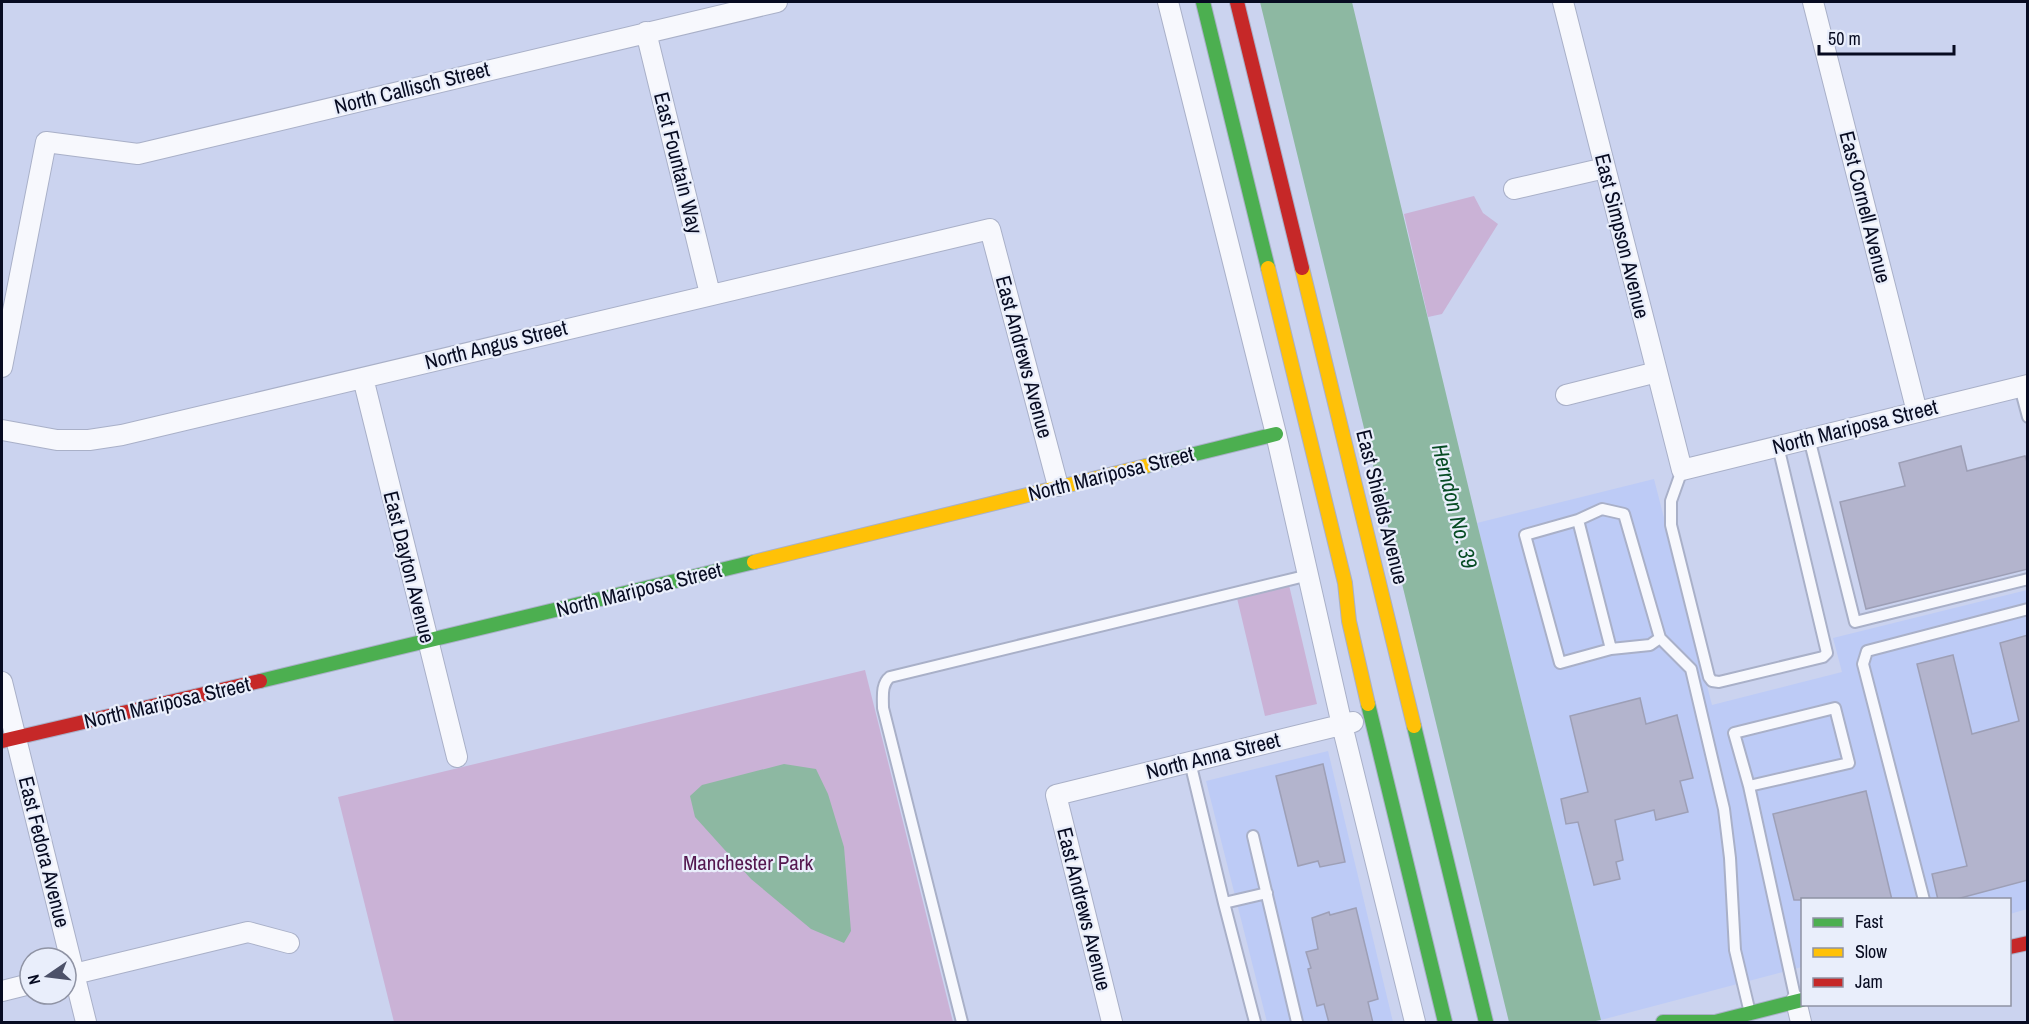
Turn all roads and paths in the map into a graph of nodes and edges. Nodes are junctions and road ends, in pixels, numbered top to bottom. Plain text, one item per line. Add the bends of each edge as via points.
1 (777, 2) edge
2 (1168, 2) edge
3 (1203, 2) edge
4 (1237, 2) edge
5 (1563, 2) edge
6 (1813, 2) edge
7 (646, 32) junction
8 (1605, 168) junction
9 (1514, 189) dead end
10 (990, 229) joint
11 (710, 294) junction
12 (2, 368) edge
13 (1657, 372) junction
14 (363, 378) junction
15 (2024, 386) edge
16 (1566, 395) dead end
17 (1917, 412) junction
18 (2028, 417) edge
19 (2, 430) edge
20 (1276, 434) junction
21 (1809, 438) junction
22 (1778, 446) junction
23 (1682, 470) junction
24 (1058, 486) junction
25 (1578, 520) junction
26 (1309, 575) junction
27 (2028, 579) edge
28 (2028, 609) edge
29 (1660, 638) junction
30 (428, 642) junction
31 (1611, 649) junction
32 (2, 682) edge
33 (1377, 719) junction
34 (1342, 724) junction
35 (9, 740) edge
36 (457, 757) dead end
37 (1190, 762) junction
38 (1749, 786) junction
39 (1056, 795) joint
40 (1426, 835) dead end
41 (1253, 836) dead end
42 (1452, 888) junction
43 (1266, 893) junction
44 (1923, 898) edge
45 (1224, 903) junction
46 (289, 943) dead end
47 (2028, 943) edge
48 (62, 946) edge
49 (2011, 947) edge
50 (78, 973) edge
51 (18, 987) edge
52 (2, 991) edge
53 (78, 999) edge
54 (1799, 1001) edge
55 (1750, 1013) junction
56 (1715, 1022) edge
57 (86, 1023) edge
58 (962, 1023) edge
59 (1112, 1023) edge
60 (1255, 1023) edge
61 (1297, 1023) edge
62 (1415, 1023) edge
63 (1444, 1023) edge
64 (1486, 1023) edge
65 (1663, 1023) edge
66 (1801, 1023) edge

1 - 7 street, North Callisch Street
2 - 20 street
3 - 33 main road via 1345,583 1349,621
4 - 42 main road, East Shields Avenue
5 - 8 street, East Simpson Avenue
6 - 17 street, East Cornell Avenue
7 - 11 street, East Fountain Way
7 - 12 street, North Callisch Street via 138,154 46,142
8 - 9 street
8 - 13 street, East Simpson Avenue
10 - 11 street, North Angus Street
10 - 24 street, East Andrews Avenue
11 - 14 street, North Angus Street
13 - 16 street
13 - 23 street, East Simpson Avenue
14 - 19 street, North Angus Street via 89,440 57,440
14 - 30 street, East Dayton Avenue
15 - 17 street, North Mariposa Street
15 - 18 lane
17 - 21 street, North Mariposa Street
20 - 24 main road, North Mariposa Street
20 - 26 street
21 - 22 street, North Mariposa Street
21 - 27 lane via 1855,622
22 - 23 street, North Mariposa Street
22 - 23 lane via 1826,644 1823,657 1712,681 1671,525 1671,501
24 - 30 main road, North Mariposa Street
25 - 29 lane via 1602,509 1624,514
25 - 31 lane
25 - 31 lane via 1525,535 1560,663
26 - 34 street
26 - 58 lane via 887,679 883,708
28 - 44 lane via 1867,651 1863,664
29 - 31 lane via 1650,645
29 - 55 lane via 1691,669 1694,681 1724,809 1735,950
30 - 35 main road, North Mariposa Street
30 - 36 street, East Dayton Avenue
32 - 35 street, East Fedora Avenue
33 - 34 street, North Anna Street
33 - 63 main road
34 - 37 street, North Anna Street
34 - 62 street
35 - 48 street, East Fedora Avenue
37 - 39 street, North Anna Street
37 - 45 lane
38 - 38 lane via 1734,733 1835,708 1849,763
38 - 54 lane
39 - 59 street, East Andrews Avenue
40 - 42 main road
41 - 43 lane
42 - 64 main road, East Shields Avenue
43 - 45 lane
43 - 61 lane
45 - 60 lane
46 - 50 street via 248,932
47 - 49 main road
51 - 52 street
53 - 57 street, East Fedora Avenue
54 - 55 main road
54 - 66 street
55 - 56 main road
56 - 65 main road

